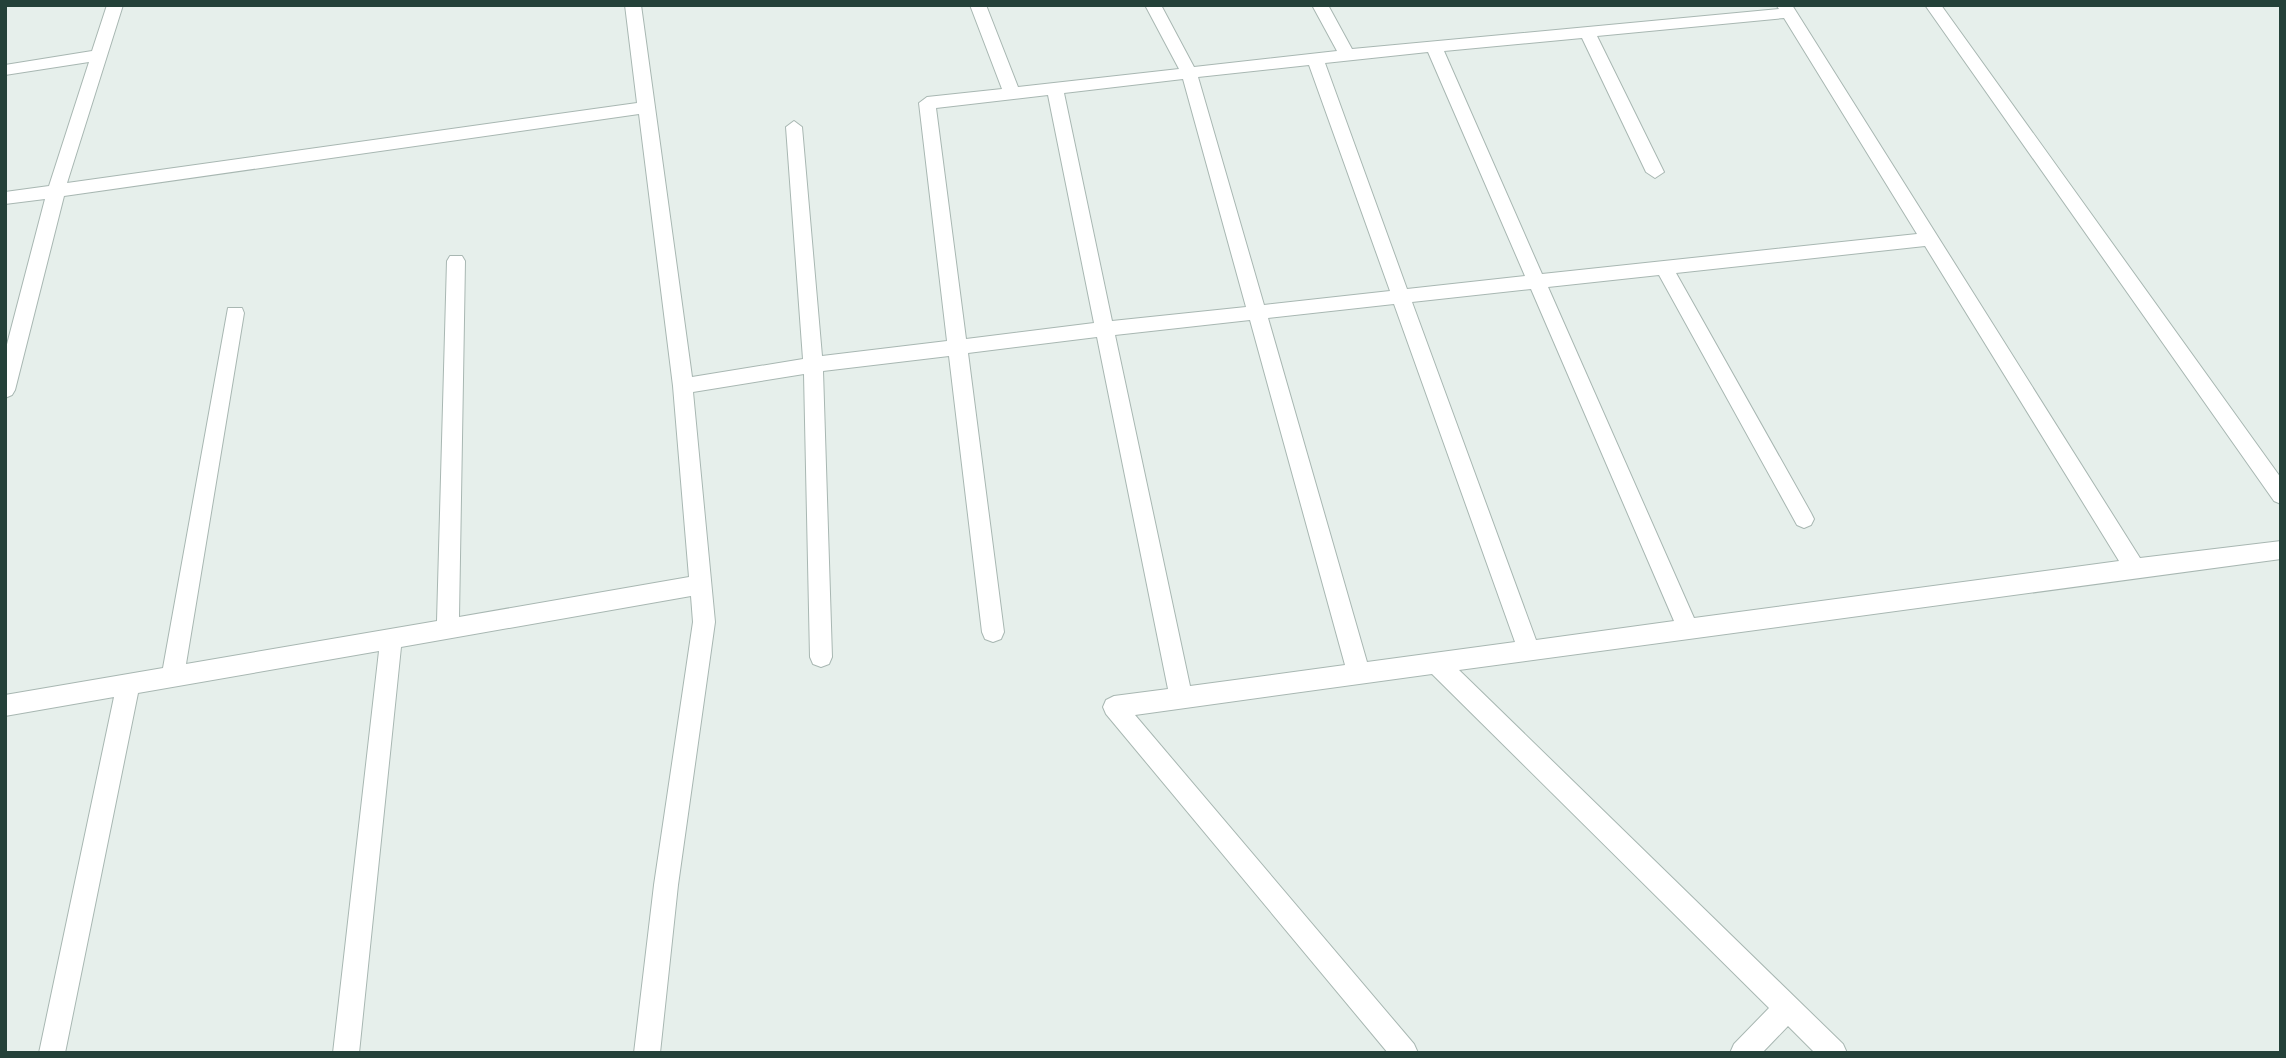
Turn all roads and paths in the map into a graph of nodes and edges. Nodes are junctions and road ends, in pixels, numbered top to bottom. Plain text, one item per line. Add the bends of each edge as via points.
1 (116, 5) edge
2 (633, 5) edge
3 (978, 5) edge
4 (1153, 5) edge
5 (1320, 5) edge
6 (1933, 5) edge
7 (1787, 9) edge
8 (1587, 32) junction
9 (1434, 47) junction
10 (101, 55) junction
11 (1347, 55) junction
12 (1315, 59) junction
13 (5, 71) edge
14 (1189, 73) junction
15 (1055, 89) junction
16 (1012, 93) junction
17 (646, 107) junction
18 (794, 127) dead end
19 (1655, 172) dead end
20 (56, 191) junction
21 (5, 198) edge
22 (1929, 239) junction
23 (456, 261) dead end
24 (1664, 268) junction
25 (1537, 282) junction
26 (1403, 296) junction
27 (1256, 312) junction
28 (235, 313) dead end
29 (1105, 329) junction
30 (958, 348) junction
31 (813, 365) junction
32 (683, 386) junction
33 (5, 390) edge
34 (2281, 495) edge
35 (1804, 519) dead end
36 (2281, 550) edge
37 (2135, 568) junction
38 (700, 585) junction
39 (448, 629) junction
40 (1688, 629) junction
41 (993, 632) dead end
42 (391, 639) junction
43 (1529, 651) junction
44 (821, 657) dead end
45 (1437, 664) junction
46 (1359, 674) junction
47 (173, 677) junction
48 (128, 685) junction
49 (1181, 699) junction
50 (5, 706) edge
51 (1787, 1008) junction
52 (52, 1053) edge
53 (346, 1053) edge
54 (647, 1053) edge
55 (1405, 1053) edge
56 (1743, 1053) edge
57 (1834, 1053) edge

1 - 10 street
2 - 17 street
3 - 16 street
4 - 14 street
5 - 11 street
6 - 34 street
7 - 8 street
7 - 22 street
8 - 9 street
8 - 19 street
9 - 11 street
9 - 25 street
10 - 13 street
10 - 20 street
11 - 12 street
12 - 14 street
12 - 26 street
14 - 15 street
14 - 27 street
15 - 16 street
15 - 29 street
16 - 30 street via 927,103
17 - 20 street
17 - 32 street
18 - 31 street
20 - 21 street
20 - 33 street
22 - 24 street
22 - 37 street
23 - 39 street
24 - 25 street
24 - 35 street
25 - 26 street
25 - 40 street
26 - 27 street
26 - 43 street
27 - 29 street
27 - 46 street
28 - 47 street
29 - 30 street
29 - 49 street
30 - 31 street
30 - 41 street
31 - 32 street
31 - 44 street
32 - 38 street
36 - 37 street
37 - 40 street
38 - 39 street
38 - 54 street via 704,622
39 - 42 street
40 - 43 street
42 - 47 street
42 - 53 street
43 - 45 street
45 - 46 street
45 - 51 street
46 - 49 street
47 - 48 street
48 - 50 street
48 - 52 street
49 - 55 street via 1114,707
51 - 56 street
51 - 57 street

